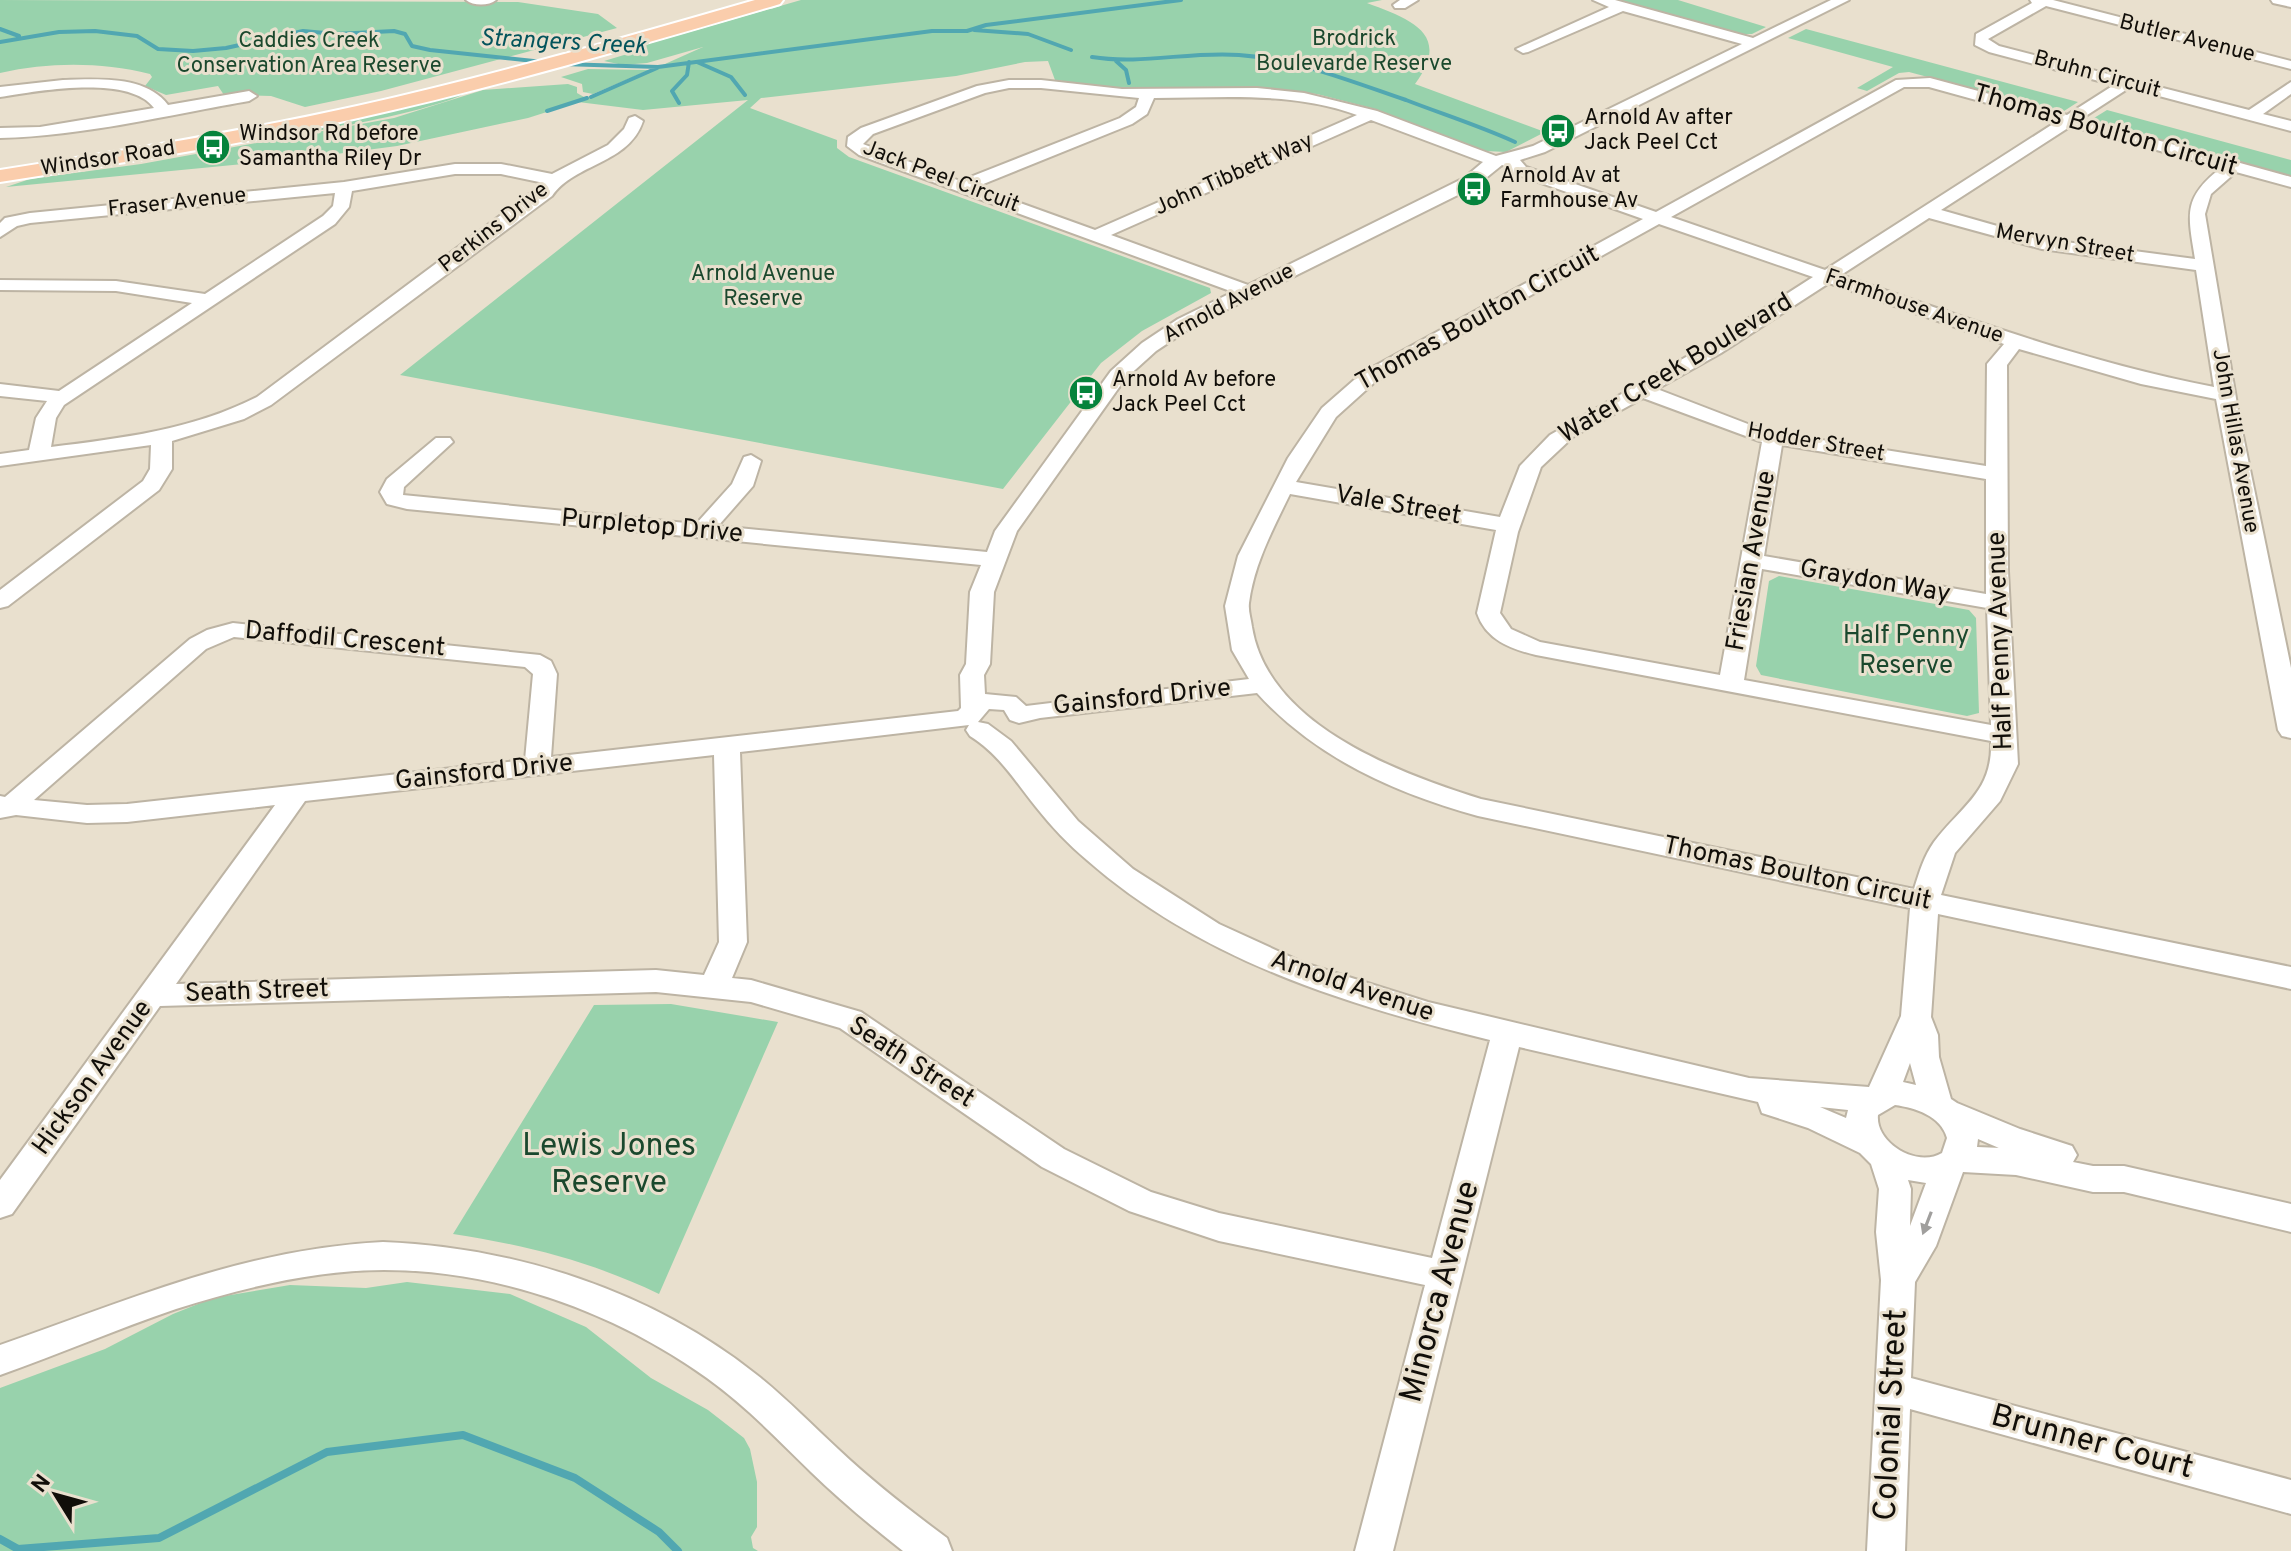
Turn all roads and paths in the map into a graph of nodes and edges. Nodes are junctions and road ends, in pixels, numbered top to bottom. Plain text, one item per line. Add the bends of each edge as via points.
1 (473, 0) edge
2 (489, 0) edge
3 (746, 0) edge
4 (774, 0) edge
5 (1600, 0) edge
6 (1842, 0) edge
7 (2103, 0) edge
8 (2278, 0) edge
9 (2041, 1) edge
10 (2291, 3) edge
11 (1622, 6) junction
12 (2080, 13) junction
13 (1755, 43) junction
14 (1523, 49) dead end
15 (2291, 65) edge
16 (2127, 83) junction
17 (2291, 87) edge
18 (0, 92) edge
19 (1146, 93) junction
20 (249, 96) dead end
21 (165, 112) junction
22 (1372, 114) junction
23 (2252, 115) junction
24 (2069, 120) junction
25 (635, 121) dead end
26 (2291, 126) edge
27 (0, 133) edge
28 (1505, 165) junction
29 (2234, 166) junction
30 (0, 168) edge
31 (0, 176) edge
32 (553, 179) junction
33 (2291, 182) edge
34 (344, 187) junction
35 (960, 187) junction
36 (1927, 212) junction
37 (1657, 219) junction
38 (4, 224) edge
39 (1095, 236) junction
40 (2205, 266) junction
41 (1826, 277) junction
42 (0, 285) edge
43 (1248, 291) junction
44 (207, 300) junction
45 (2016, 341) junction
46 (0, 390) edge
47 (1641, 390) junction
48 (2226, 395) junction
49 (62, 397) junction
50 (162, 436) junction
51 (1773, 438) junction
52 (443, 442) dead end
53 (39, 454) junction
54 (0, 460) edge
55 (751, 461) dead end
56 (1997, 474) junction
57 (1285, 487) junction
58 (1511, 526) junction
59 (702, 531) junction
60 (992, 559) junction
61 (1752, 561) junction
62 (0, 601) edge
63 (1998, 603) junction
64 (978, 664) junction
65 (1264, 685) junction
66 (1731, 685) junction
67 (1013, 714) junction
68 (973, 719) junction
69 (2291, 730) edge
70 (2005, 736) junction
71 (727, 746) junction
72 (1017, 763) junction
73 (537, 767) junction
74 (297, 794) junction
75 (4, 809) edge
76 (1925, 901) junction
77 (2291, 978) edge
78 (715, 985) junction
79 (154, 995) junction
80 (1916, 1017) junction
81 (1507, 1033) junction
82 (1749, 1090) junction
83 (1877, 1097) junction
84 (1941, 1108) junction
85 (1878, 1151) junction
86 (1953, 1161) junction
87 (2124, 1179) junction
88 (0, 1205) edge
89 (2291, 1218) edge
90 (1445, 1275) junction
91 (1898, 1280) junction
92 (0, 1360) edge
93 (1894, 1389) junction
94 (2291, 1497) edge
95 (933, 1551) edge
96 (1374, 1551) edge
97 (1886, 1551) edge

1 - 2 street
3 - 30 main road, Windsor Road via 488,70 260,124
4 - 31 main road, Windsor Road via 509,75 298,125
5 - 11 street
6 - 13 street, Arnold Avenue
7 - 12 street
8 - 10 street
9 - 12 street, Butler Avenue
9 - 16 street, Bruhn Circuit via 1980,42
11 - 13 street
11 - 14 street
12 - 15 street, Butler Avenue
13 - 28 street, Arnold Avenue
16 - 23 street, Bruhn Circuit
16 - 24 street, Water Creek Boulevard
17 - 23 street
18 - 21 street via 57,83 95,84 149,95
19 - 22 street, Jack Peel Circuit via 1272,94
19 - 35 street via 1143,109 1126,121
19 - 35 street, Jack Peel Circuit via 999,85 854,140 861,150
20 - 21 street
21 - 27 street via 40,132
22 - 28 street, Jack Peel Circuit
22 - 39 street, John Tibbett Way
23 - 26 street, Bruhn Circuit
24 - 29 street, Thomas Boulton Circuit
24 - 36 street, Water Creek Boulevard
24 - 37 street, Thomas Boulton Circuit via 1930,82 1906,81
25 - 32 street via 630,135 581,171
28 - 37 street, Farmhouse Avenue
28 - 43 street, Arnold Avenue
29 - 33 street, Thomas Boulton Circuit
29 - 40 street, John Hillas Avenue via 2198,202
32 - 34 street, Perkins Drive via 473,168
32 - 50 street, Perkins Drive via 546,192 264,401 218,423
34 - 38 street, Fraser Avenue
34 - 44 street via 341,207 329,220
35 - 39 street, Jack Peel Circuit
36 - 40 street, Mervyn Street via 2032,242
36 - 41 street, Water Creek Boulevard
37 - 41 street, Farmhouse Avenue
37 - 57 street, Thomas Boulton Circuit via 1357,385 1325,414
39 - 43 street, Jack Peel Circuit
40 - 48 street, John Hillas Avenue
41 - 45 street, Farmhouse Avenue
41 - 47 street, Water Creek Boulevard
42 - 44 street via 116,286
43 - 60 street, Arnold Avenue via 1166,335 1118,375 1017,512
44 - 49 street
45 - 48 street, Farmhouse Avenue via 2117,372
45 - 56 street, Half Penny Avenue via 1997,364
46 - 49 street
47 - 51 street, Hodder Street
47 - 58 street, Water Creek Boulevard via 1567,432 1540,454 1527,473
48 - 69 street, John Hillas Avenue
49 - 53 street via 46,418
50 - 53 street, Perkins Drive
50 - 62 street via 161,469 151,485
51 - 56 street, Hodder Street
51 - 61 street, Friesian Avenue
52 - 59 street, Purpletop Drive via 395,484 395,499
53 - 54 street, Perkins Drive
55 - 59 street via 742,486
56 - 63 street, Half Penny Avenue
57 - 58 street, Vale Street
57 - 65 street, Thomas Boulton Circuit via 1245,564 1236,604 1240,637
58 - 66 street, Water Creek Boulevard via 1487,610 1505,635 1536,648
59 - 60 street, Purpletop Drive
60 - 64 street, Arnold Avenue via 978,615
61 - 63 street, Graydon Way
61 - 66 street, Friesian Avenue
63 - 70 street, Half Penny Avenue
64 - 67 street
64 - 68 street, Arnold Avenue via 972,675
65 - 67 street, Gainsford Drive
65 - 76 street, Thomas Boulton Circuit via 1299,722 1340,752 1447,799
66 - 70 street, Water Creek Boulevard
67 - 68 street, Gainsford Drive via 996,732
67 - 72 street
68 - 71 street, Gainsford Drive
68 - 72 street, Arnold Avenue
70 - 76 street, Half Penny Avenue via 1999,783 1944,848
71 - 73 street, Gainsford Drive
71 - 78 street via 733,942
72 - 81 street, Arnold Avenue via 1054,813 1106,862 1210,931 1347,991
73 - 74 street, Gainsford Drive
73 - 75 street, Daffodil Crescent via 545,674 531,660 233,630 198,644
74 - 75 street, Gainsford Drive via 113,814
74 - 79 street, Hickson Avenue
76 - 77 street, Thomas Boulton Circuit
76 - 80 street, Half Penny Avenue
78 - 79 street, Seath Street via 633,981
78 - 90 street, Seath Street via 850,1020 1053,1158 1141,1202 1219,1227
79 - 88 street, Hickson Avenue
80 - 83 street, Half Penny Avenue via 1894,1072
80 - 84 street, Half Penny Avenue
81 - 82 street, Arnold Avenue
81 - 90 street, Minorca Avenue
82 - 83 street, Arnold Avenue via 1833,1099
82 - 85 street, Arnold Avenue
83 - 84 street via 1903,1093
83 - 85 street via 1860,1119
84 - 86 street via 1956,1122 1961,1136 1962,1148
84 - 87 street
85 - 86 street via 1919,1169
85 - 91 street, Colonial Street via 1895,1189
86 - 87 street via 2016,1162 2093,1179
86 -> 91 street, Colonial Street via 1919,1246
87 - 89 street
90 - 96 street, Minorca Avenue
91 - 93 street, Colonial Street
92 - 95 street via 218,1283 372,1256 437,1260 536,1280 630,1315 717,1365
93 - 94 street, Brunner Court
93 - 97 street, Colonial Street

